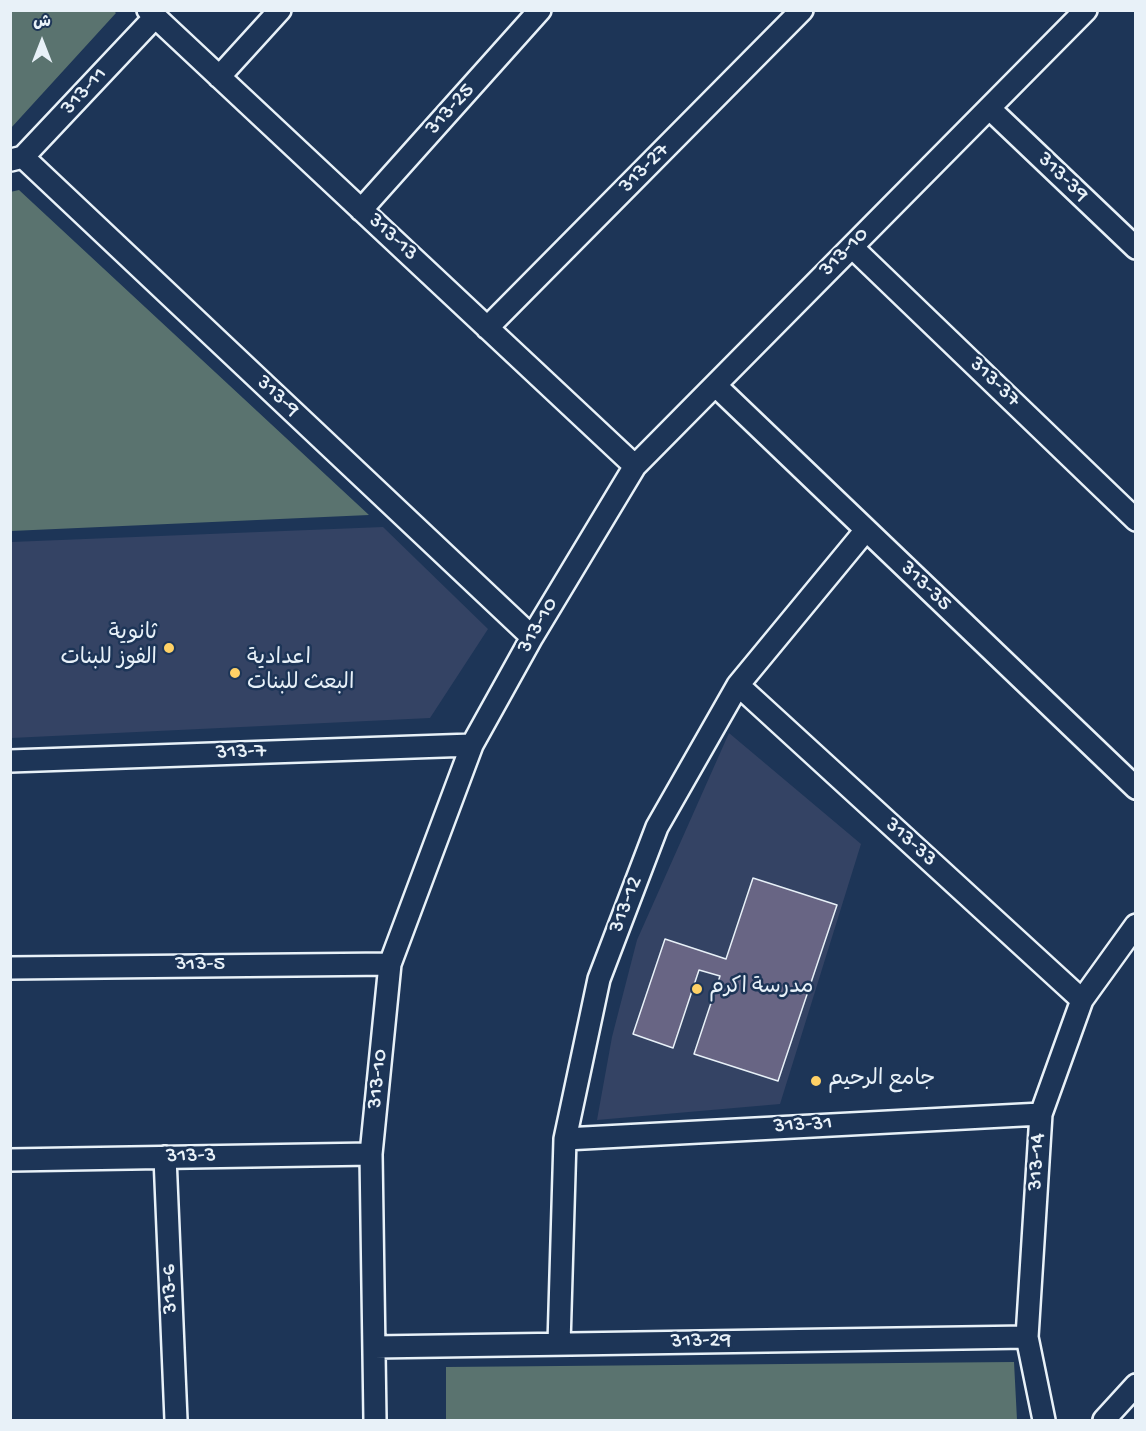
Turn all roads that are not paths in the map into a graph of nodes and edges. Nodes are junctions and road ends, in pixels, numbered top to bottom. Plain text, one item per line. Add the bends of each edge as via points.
1 (280, 10) edge
2 (540, 10) edge
3 (802, 10) edge
4 (1086, 10) edge
5 (152, 14) edge
6 (219, 77) junction
7 (989, 108) junction
8 (17, 159) edge
9 (362, 210) junction
10 (852, 247) junction
11 (1136, 248) edge
12 (487, 328) junction
13 (715, 386) junction
14 (635, 466) junction
15 (1136, 520) edge
16 (866, 530) junction
17 (532, 637) junction
18 (738, 685) junction
19 (472, 745) junction
20 (10, 761) edge
21 (1136, 788) edge
22 (1136, 925) edge
23 (390, 964) junction
24 (10, 968) edge
25 (1082, 1000) junction
26 (1041, 1114) junction
27 (566, 1139) junction
28 (371, 1154) junction
29 (165, 1157) junction
30 (10, 1160) edge
31 (1027, 1336) junction
32 (559, 1344) junction
33 (375, 1347) junction
34 (1136, 1384) edge
35 (176, 1420) edge
36 (375, 1420) edge
37 (1044, 1420) edge
38 (1104, 1420) edge

1 - 6 street
2 - 9 street, 313-25
3 - 12 street, 313-27
4 - 7 street, 313-10
5 - 6 street, 313-13
5 - 8 street, 313-11
6 - 9 street, 313-13
7 - 10 street, 313-10
7 - 11 street, 313-39
8 - 17 street, 313-9
9 - 12 street, 313-13
10 - 13 street, 313-10
10 - 15 street, 313-37
12 - 14 street, 313-13
13 - 14 street, 313-10
13 - 16 street, 313-35
14 - 17 street, 313-10
16 - 18 street, 313-12
16 - 21 street, 313-35
17 - 19 street, 313-10
18 - 25 street, 313-33
18 - 27 street, 313-12 via 652,837 599,979
19 - 20 street, 313-7
19 - 23 street, 313-10
22 - 25 street, 313-14
23 - 24 street, 313-5
23 - 28 street, 313-10
25 - 26 street, 313-14
26 - 27 street, 313-31
26 - 31 street, 313-14
27 - 32 street, 313-12
28 - 29 street, 313-3
28 - 33 street, 313-10
29 - 30 street, 313-3
29 - 35 street, 313-6
31 - 32 street, 313-29
31 - 37 street, 313-14
32 - 33 street, 313-29
33 - 36 street, 313-10
34 - 38 street

